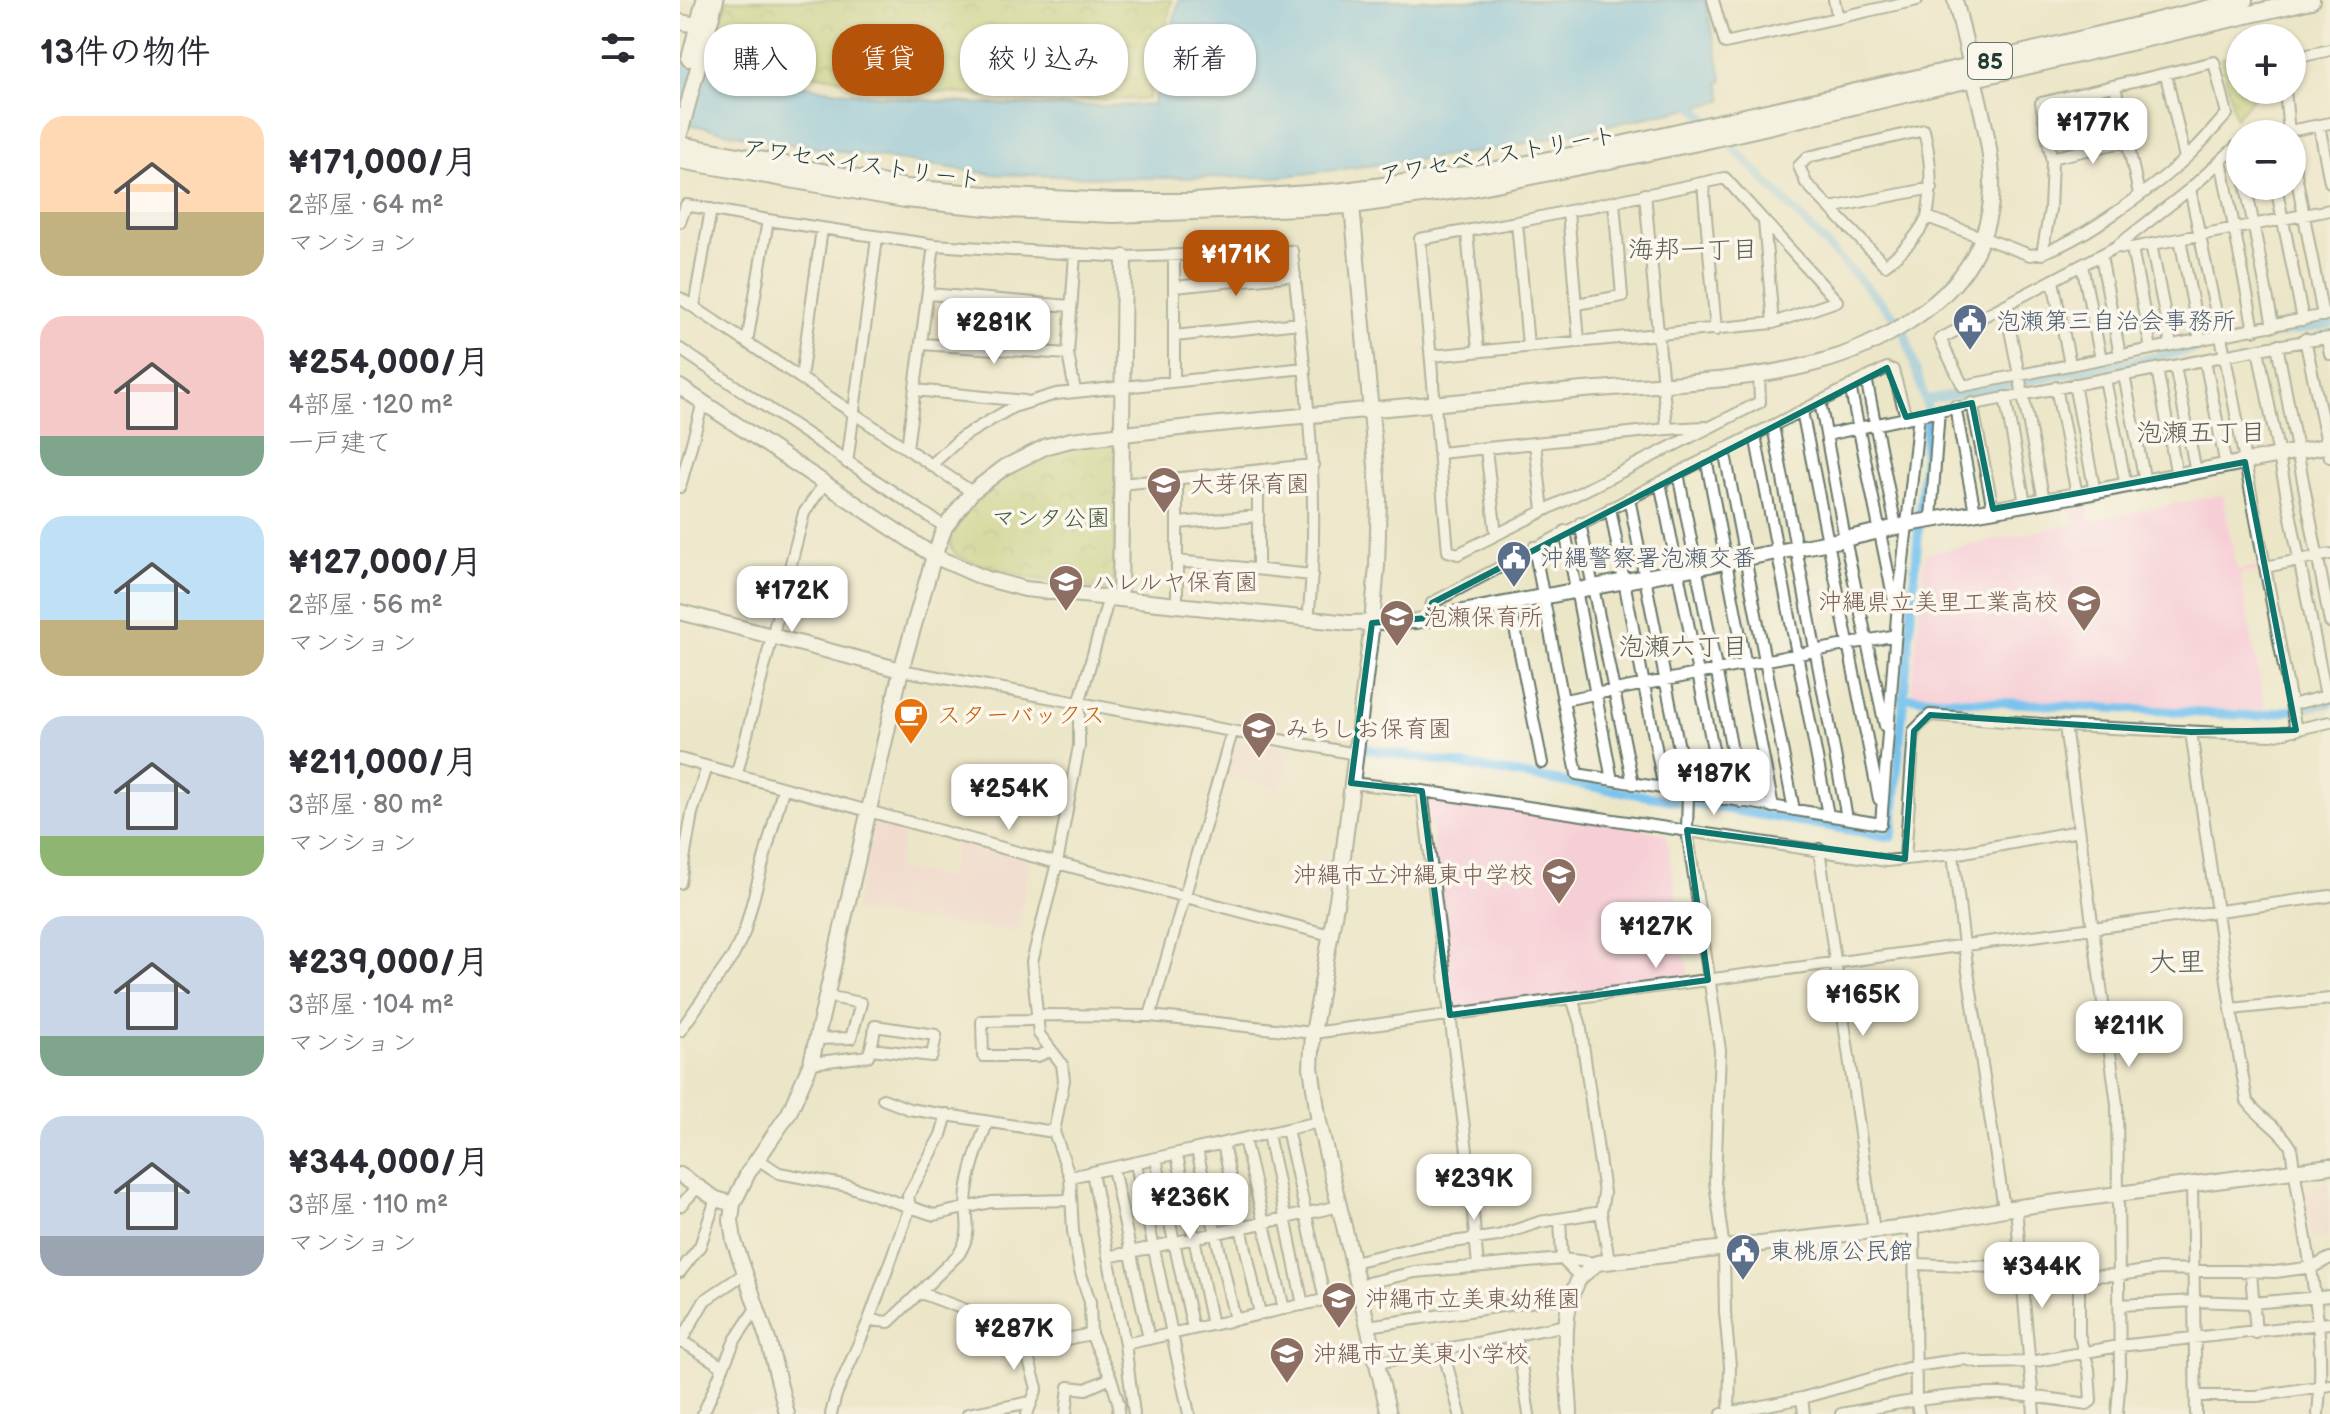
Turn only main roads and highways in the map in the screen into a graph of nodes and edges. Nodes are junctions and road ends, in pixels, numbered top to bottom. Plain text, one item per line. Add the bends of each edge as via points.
1 (2244, 0) edge
2 (2311, 0) edge
3 (1973, 72) junction
4 (680, 145) edge
5 (680, 160) edge
6 (1351, 198) junction

1 - 3 main road, アワセベイストリート / 85
2 - 3 main road, アワセベイストリート / 85
3 - 6 main road, アワセベイストリート / 85 via 1476,187
4 - 6 main road, アワセベイストリート / 85 via 907,188 1009,197 1114,202
5 - 6 main road, アワセベイストリート / 85 via 890,196 1008,209 1113,214

